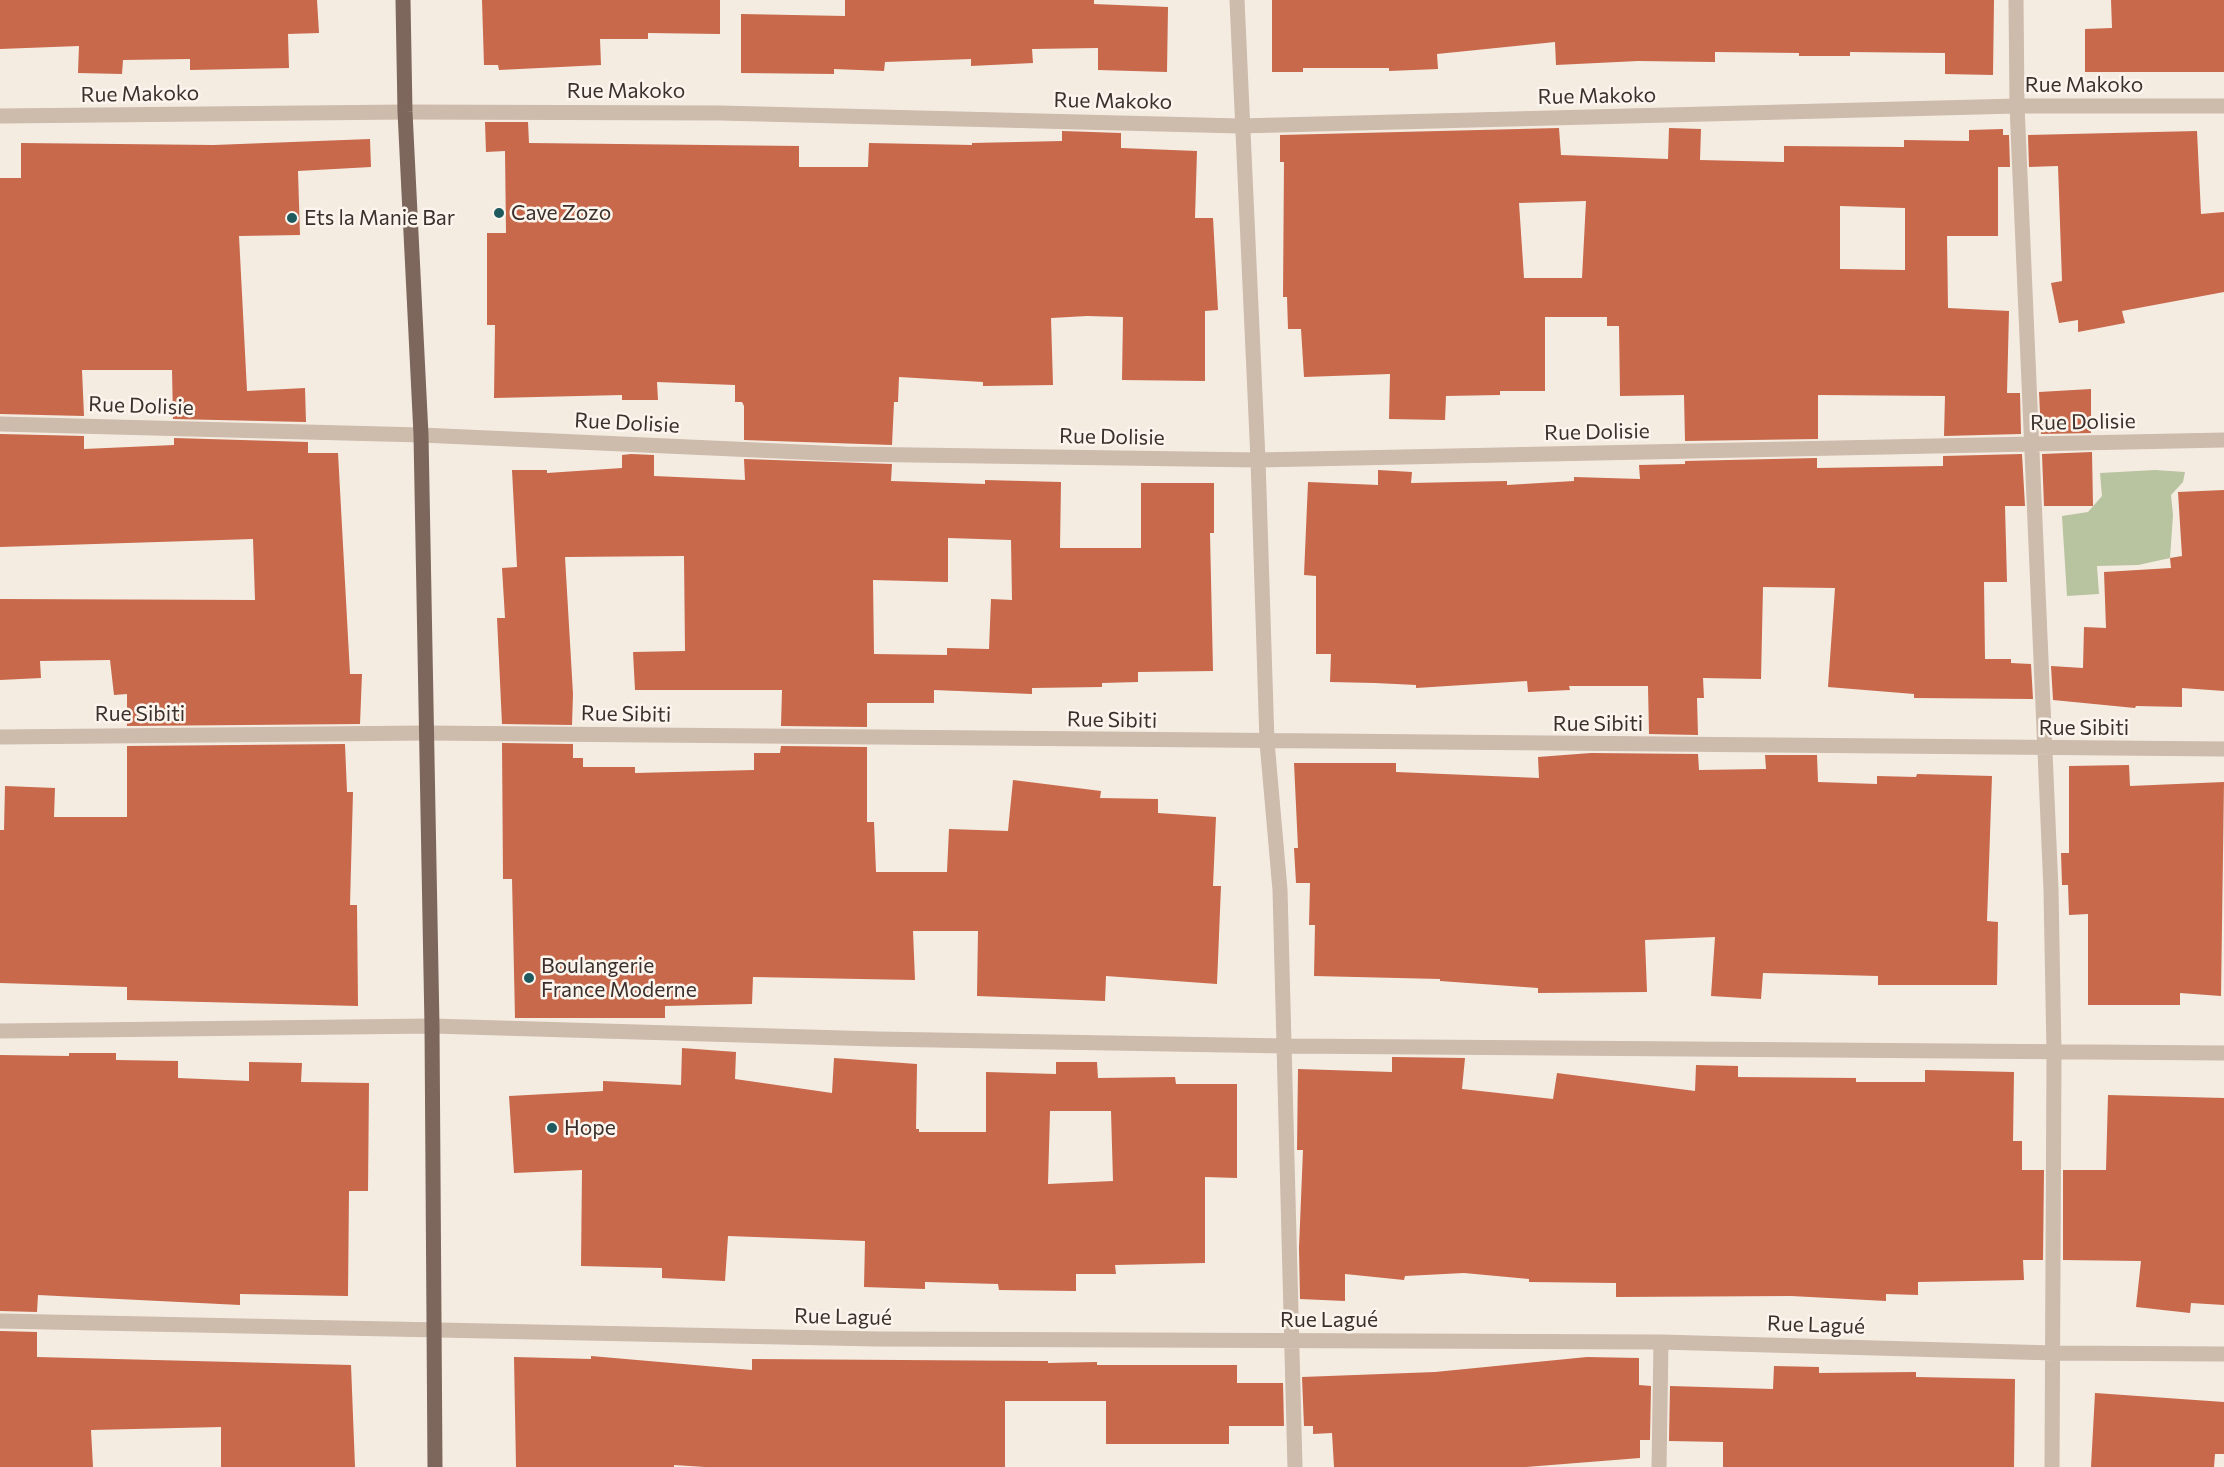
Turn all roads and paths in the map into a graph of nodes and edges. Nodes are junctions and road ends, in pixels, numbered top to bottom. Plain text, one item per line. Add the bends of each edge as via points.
1 (403, 0) edge
2 (1237, 0) edge
3 (2016, 0) edge
4 (2017, 106) junction
5 (2224, 106) edge
6 (405, 112) junction
7 (0, 116) edge
8 (1240, 126) junction
9 (0, 424) edge
10 (421, 435) junction
11 (2224, 440) edge
12 (2032, 444) junction
13 (1258, 460) junction
14 (426, 733) junction
15 (0, 737) edge
16 (1267, 742) junction
17 (2044, 748) junction
18 (2224, 749) edge
19 (432, 1026) junction
20 (0, 1031) edge
21 (1286, 1046) junction
22 (2054, 1053) junction
23 (2224, 1053) edge
24 (0, 1321) edge
25 (434, 1330) junction
26 (1294, 1341) junction
27 (1661, 1341) junction
28 (2054, 1353) junction
29 (2224, 1354) edge
30 (435, 1467) edge
31 (1295, 1467) edge
32 (1659, 1467) edge
33 (2052, 1467) edge

1 - 6 main road
2 - 8 street
3 - 4 street
4 - 5 street, Rue Makoko
4 - 8 street, Rue Makoko
4 - 12 street
6 - 7 street, Rue Makoko
6 - 8 street, Rue Makoko via 731,113
6 - 10 main road
8 - 13 street
9 - 10 street, Rue Dolisie
10 - 13 street, Rue Dolisie via 845,454
10 - 14 main road
11 - 12 street, Rue Dolisie
12 - 13 street, Rue Dolisie
12 - 17 street
13 - 16 street
14 - 15 street, Rue Sibiti
14 - 16 street, Rue Sibiti
14 - 19 main road
16 - 17 street, Rue Sibiti
16 - 21 street via 1280,890
17 - 18 street, Rue Sibiti
17 - 22 street
19 - 20 street
19 - 21 street via 877,1040
19 - 25 main road
21 - 22 street
21 - 26 street
22 - 23 street
22 - 28 street
24 - 25 street, Rue Lagué
25 - 26 street, Rue Lagué via 878,1339
25 - 30 main road
26 - 27 street, Rue Lagué
26 - 31 street
27 - 28 street, Rue Lagué
27 - 32 street
28 - 29 street, Rue Lagué
28 - 33 street

